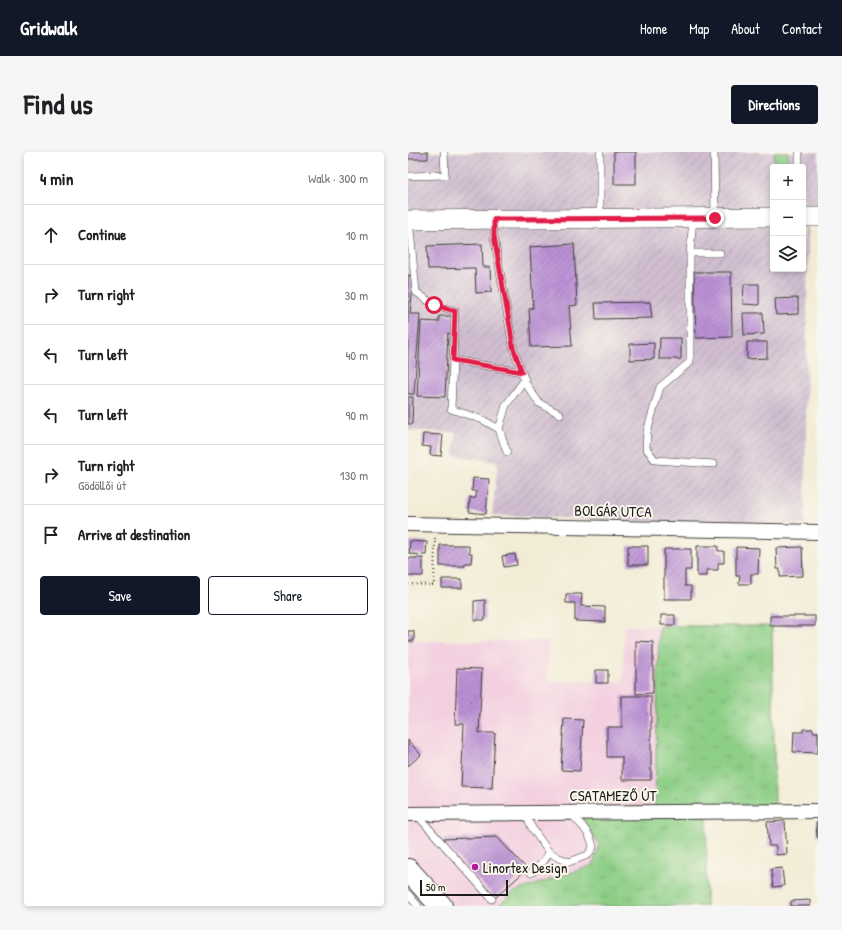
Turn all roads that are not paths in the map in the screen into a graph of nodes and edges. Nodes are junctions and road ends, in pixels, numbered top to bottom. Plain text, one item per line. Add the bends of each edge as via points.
1 (444, 152) edge
2 (600, 152) edge
3 (714, 152) edge
4 (799, 152) edge
5 (799, 164) edge
6 (408, 176) edge
7 (806, 217) edge
8 (818, 217) edge
9 (693, 218) junction
10 (715, 218) junction
11 (770, 218) edge
12 (494, 219) junction
13 (600, 219) junction
14 (409, 220) edge
15 (690, 253) junction
16 (720, 253) dead end
17 (453, 360) junction
18 (523, 375) junction
19 (560, 414) dead end
20 (499, 429) junction
21 (507, 452) dead end
22 (714, 464) dead end
23 (408, 524) edge
24 (818, 532) edge
25 (818, 811) edge
26 (569, 812) junction
27 (412, 813) edge
28 (525, 813) junction
29 (548, 851) junction
30 (408, 870) edge
31 (531, 873) dead end
32 (408, 894) edge
33 (492, 899) dead end
34 (418, 906) edge
35 (441, 906) edge

1 - 6 lane via 445,175
2 - 13 lane
3 - 10 lane
4 - 5 lane
7 - 8 main road
9 - 10 main road
9 - 13 main road
9 - 15 lane
10 - 11 main road
12 - 13 main road
12 - 14 main road
12 - 18 lane via 494,236 513,347
14 - 17 lane via 416,292 434,305 455,311
15 - 16 lane
15 - 22 lane via 690,362 660,387 647,432 646,448 655,460
17 - 18 lane
17 - 20 lane via 451,409 483,420
18 - 19 lane via 539,403
18 - 20 lane via 506,406
20 - 21 lane
23 - 24 street, BOLGÁR UTCA
25 - 26 street, CSATAMEZŐ ÚT
26 - 28 street, CSATAMEZŐ ÚT
26 - 29 lane via 592,839 593,847 588,855 569,862
27 - 28 street, CSATAMEZŐ ÚT
27 - 33 lane
28 - 29 lane
29 - 31 lane via 547,856
30 - 35 main road
32 - 34 lane

